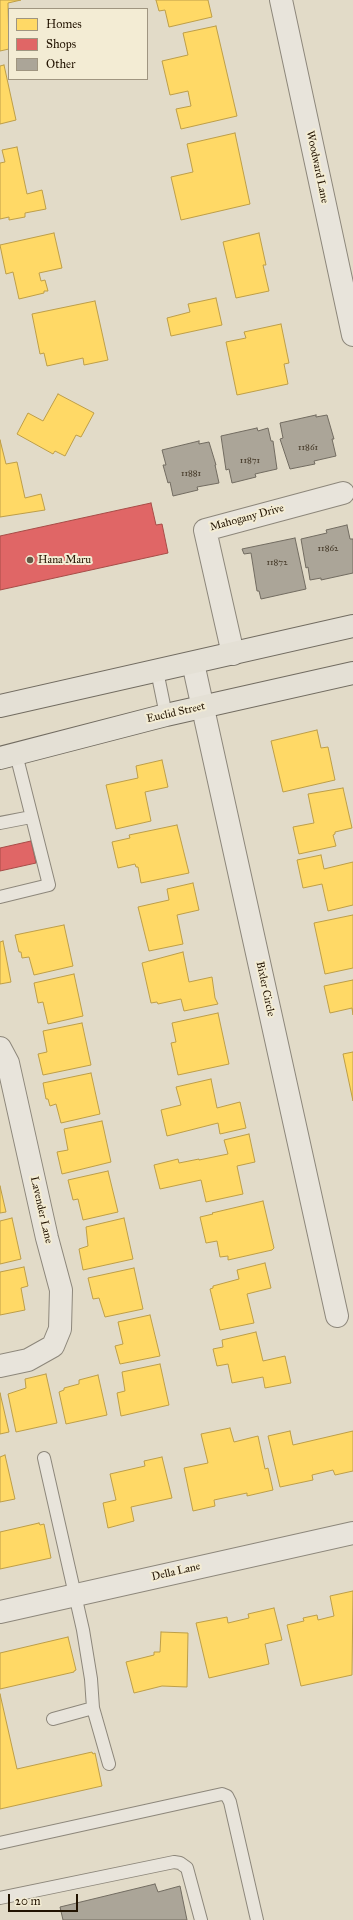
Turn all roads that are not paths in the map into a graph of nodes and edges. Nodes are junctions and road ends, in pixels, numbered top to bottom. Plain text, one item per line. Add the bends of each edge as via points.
1 (281, 0) edge
2 (353, 335) edge
3 (343, 493) dead end
4 (353, 626) edge
5 (233, 654) junction
6 (193, 662) junction
7 (157, 671) junction
8 (353, 673) edge
9 (0, 706) edge
10 (203, 707) junction
11 (166, 715) junction
12 (8, 756) edge
13 (31, 817) junction
14 (0, 823) edge
15 (0, 897) edge
16 (0, 1048) edge
17 (337, 1316) dead end
18 (0, 1366) edge
19 (44, 1458) dead end
20 (353, 1533) edge
21 (76, 1595) junction
22 (0, 1612) edge
23 (93, 1708) junction
24 (53, 1719) dead end
25 (109, 1764) dead end
26 (0, 1843) edge
27 (0, 1898) edge
28 (201, 1920) edge
29 (257, 1920) edge

1 - 2 street, Woodward Lane
3 - 5 street, Mahogany Drive via 205,530
4 - 5 main road
5 - 6 main road
6 - 7 main road
6 - 10 street, Bixler Circle
7 - 9 main road
7 - 11 lane
8 - 10 main road, Euclid Street
10 - 11 main road, Euclid Street
10 - 17 street, Bixler Circle
11 - 12 main road, Euclid Street
12 - 13 lane
13 - 14 lane
13 - 15 lane via 49,885
16 - 18 street, Lavender Lane via 8,1063 60,1290 60,1329 53,1346 28,1360
19 - 21 lane
20 - 21 street, Della Lane
21 - 22 street, Della Lane
21 - 23 lane via 91,1679
23 - 24 lane
23 - 25 lane
26 - 29 lane via 222,1794 228,1796 230,1802
27 - 28 lane via 174,1862 187,1868

